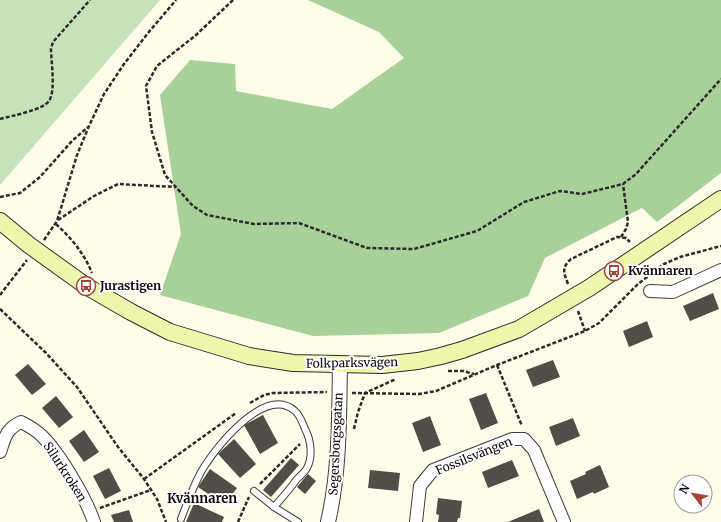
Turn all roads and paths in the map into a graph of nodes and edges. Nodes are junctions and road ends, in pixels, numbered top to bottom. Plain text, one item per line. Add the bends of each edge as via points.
1 (90, 0) edge
2 (176, 0) edge
3 (233, 0) edge
4 (721, 79) edge
5 (0, 119) edge
6 (89, 126) junction
7 (623, 184) junction
8 (175, 187) junction
9 (0, 197) edge
10 (721, 199) edge
11 (0, 221) edge
12 (57, 221) junction
13 (56, 224) junction
14 (621, 237) junction
15 (630, 242) dead end
16 (41, 243) dead end
17 (29, 258) dead end
18 (721, 270) edge
19 (92, 273) dead end
20 (570, 290) dead end
21 (650, 291) dead end
22 (0, 295) edge
23 (577, 308) dead end
24 (0, 309) edge
25 (585, 331) dead end
26 (340, 365) junction
27 (497, 365) dead end
28 (309, 436) junction
29 (524, 439) junction
30 (0, 452) edge
31 (151, 490) junction
32 (254, 491) junction
33 (274, 507) junction
34 (92, 517) edge
35 (181, 519) dead end
36 (166, 522) edge
37 (238, 522) edge
38 (298, 522) edge
39 (328, 522) edge
40 (416, 522) edge
41 (564, 522) edge

1 - 5 path via 53,42 52,94 48,102 40,107
2 - 6 path via 124,64 104,94
3 - 8 path via 196,35 157,66 146,86 152,132 165,175
4 - 7 path via 636,174
6 - 9 path via 40,177 20,193
6 - 12 path via 77,155
7 - 8 path via 582,194 560,191 524,202 477,231 414,249 367,248 299,223 254,224 207,215 193,206
7 - 14 path via 628,222
8 - 12 path via 118,184 94,196
10 - 26 main road, Folkparksvägen via 589,288 518,329 434,358 382,365
11 - 26 main road, Folkparksvägen via 29,246 86,286 170,332 248,356 294,363
12 - 13 path
13 - 16 path
13 - 19 path via 79,248
14 - 15 path
14 - 20 path via 611,238 566,264 564,274
17 - 22 path
18 - 21 street via 672,292
23 - 25 path
24 - 31 path via 77,387
26 - 39 street, Segersborgsgatan via 337,468
27 - 29 path via 523,428
28 - 32 path
28 - 33 lane via 310,454 307,467
28 - 35 lane via 296,412 290,407 276,404 246,418 229,435 202,471
29 - 40 street, Fossilsvängen via 512,439 433,470 420,486
29 - 41 street, Fossilsvängen via 534,450
30 - 34 street, Silurkroken via 10,427 21,422 30,427 59,458
31 - 34 path
31 - 36 path
32 - 33 lane
32 - 37 path via 247,500
33 - 38 lane

